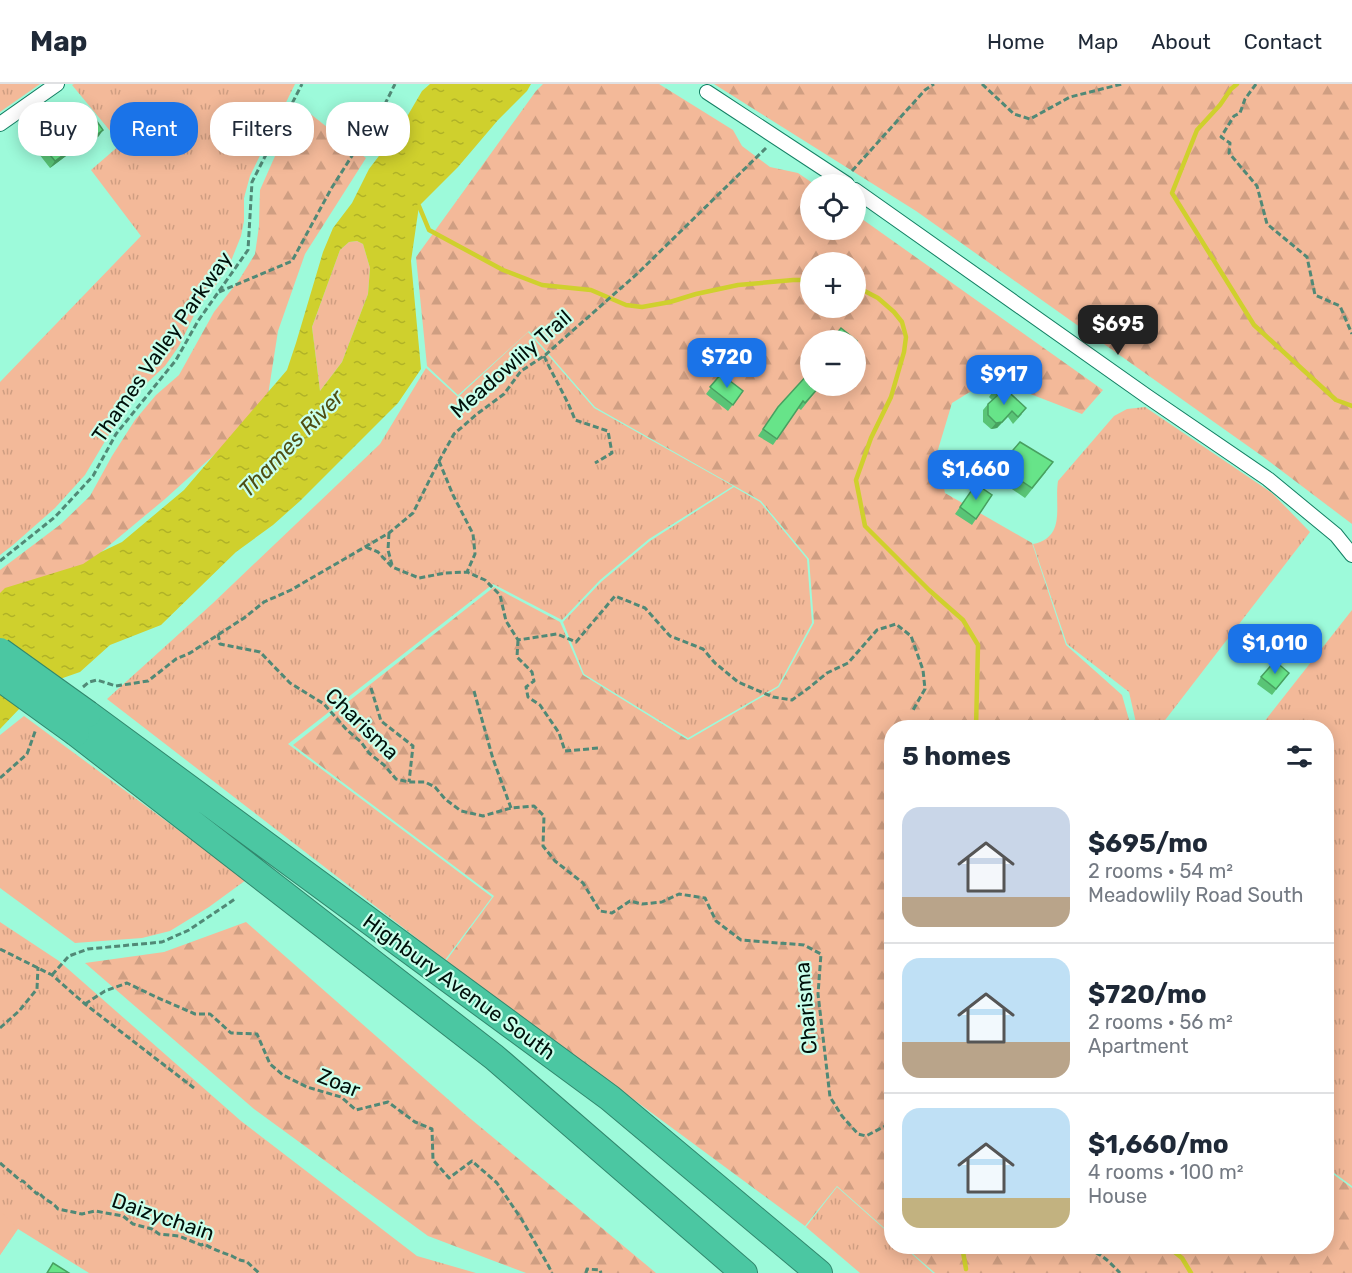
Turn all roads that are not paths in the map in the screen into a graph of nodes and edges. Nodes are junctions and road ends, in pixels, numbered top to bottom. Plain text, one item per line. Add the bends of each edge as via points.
1 (57, 84) edge
2 (707, 92) dead end
3 (0, 123) edge
4 (831, 174) edge
5 (866, 198) edge
6 (1352, 555) edge
7 (0, 651) edge
8 (0, 678) edge
9 (82, 723) junction
10 (744, 1273) edge
11 (819, 1273) edge

1 - 3 street
2 - 4 street
5 - 6 street via 1268,479 1336,535
7 - 9 highway, bridge
8 - 9 highway, bridge
9 - 10 highway, Highbury Avenue South via 494,1057
9 - 11 highway, Highbury Avenue South via 610,1098

